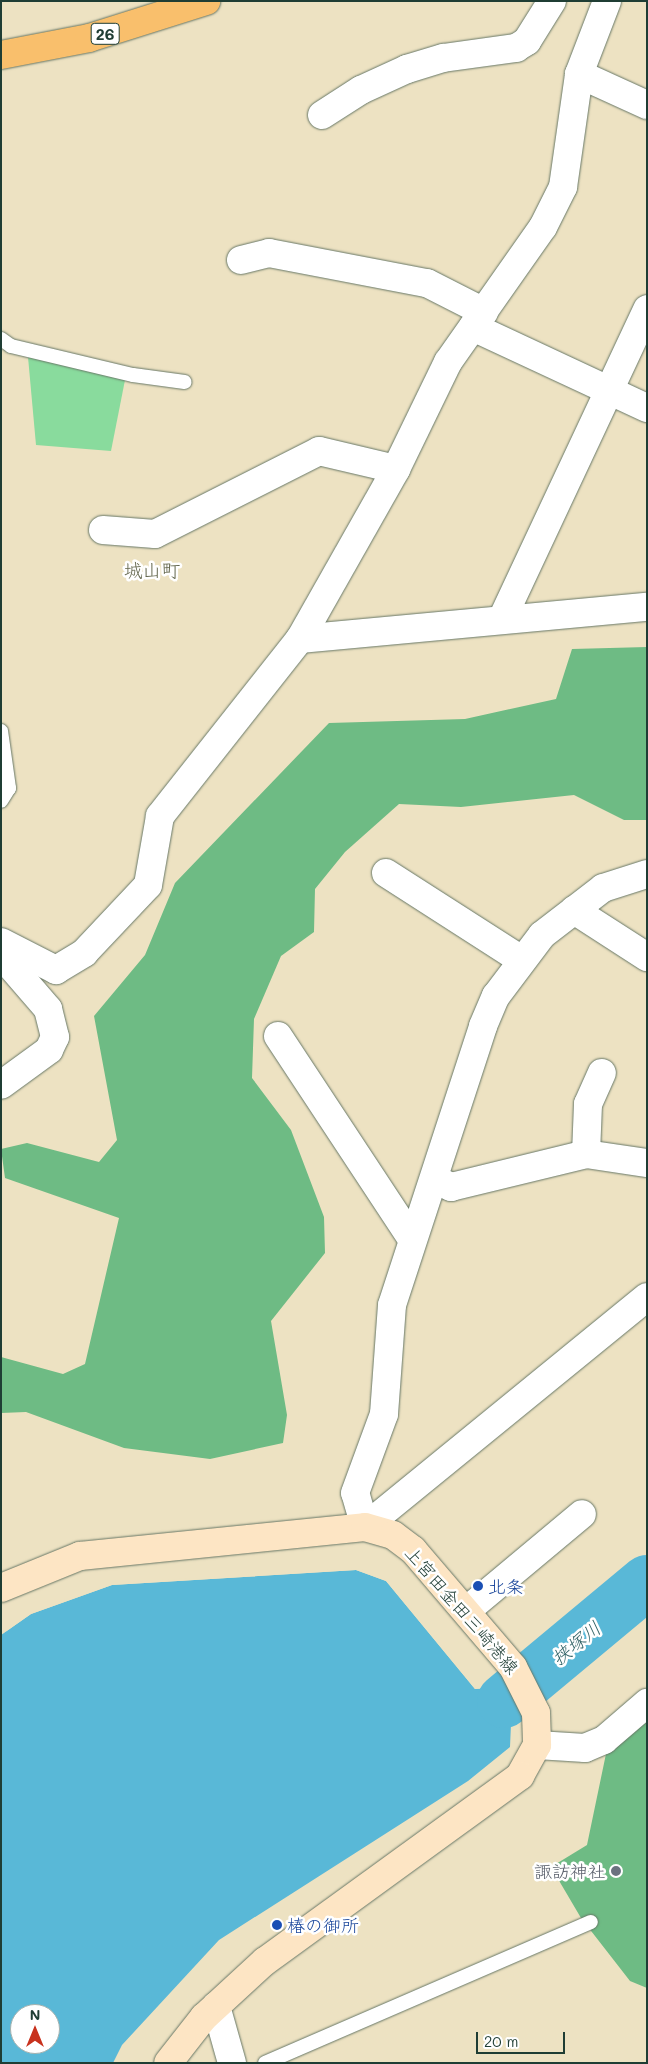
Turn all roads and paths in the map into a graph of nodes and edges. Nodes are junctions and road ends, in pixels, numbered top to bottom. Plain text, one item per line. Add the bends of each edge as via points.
1 (206, 1) edge
2 (552, 1) edge
3 (607, 1) edge
4 (1, 55) edge
5 (579, 74) junction
6 (647, 105) edge
7 (322, 116) dead end
8 (241, 260) dead end
9 (647, 309) edge
10 (478, 320) junction
11 (1, 339) edge
12 (184, 382) dead end
13 (609, 391) junction
14 (647, 408) edge
15 (396, 469) junction
16 (103, 530) dead end
17 (647, 607) edge
18 (503, 617) junction
19 (300, 639) junction
20 (1, 731) edge
21 (1, 801) edge
22 (386, 873) dead end
23 (647, 874) edge
24 (574, 910) junction
25 (1, 943) edge
26 (647, 957) edge
27 (520, 959) junction
28 (278, 1036) dead end
29 (602, 1072) dead end
30 (1, 1085) edge
31 (586, 1154) junction
32 (647, 1163) edge
33 (434, 1179) junction
34 (412, 1239) junction
35 (647, 1297) edge
36 (582, 1514) dead end
37 (365, 1527) junction
38 (1, 1588) edge
39 (466, 1610) junction
40 (647, 1703) edge
41 (537, 1745) junction
42 (590, 1922) dead end
43 (216, 2006) junction
44 (168, 2063) edge
45 (232, 2063) edge
46 (265, 2063) edge

1 - 4 main road, 26 via 89,38
2 - 7 street via 527,41 516,48 443,58 407,69 360,90
3 - 5 street
5 - 6 street
5 - 10 street via 563,187 543,227
8 - 10 street via 269,252 427,283
9 - 13 street
10 - 13 street
10 - 15 street via 448,362
11 - 12 lane via 11,346 133,375
13 - 14 street
13 - 18 street
15 - 16 street via 318,450 155,534
15 - 19 street
17 - 18 street
18 - 19 street
19 - 25 street via 160,816 148,885 84,953 56,970
20 - 21 lane via 9,788
22 - 27 street
23 - 24 street via 603,888
24 - 26 street
24 - 27 street
25 - 30 street via 11,966 48,1009 55,1037 49,1050
27 - 33 street via 483,1026
28 - 34 street
29 - 31 street via 588,1104
31 - 32 street
31 - 33 street via 450,1187
33 - 34 street
34 - 37 street via 386,1343 384,1414 355,1493
35 - 37 street
36 - 39 street
37 - 38 main road, 上宮田金田三崎港線 via 80,1556
37 - 39 main road, 上宮田金田三崎港線 via 406,1543
39 - 41 main road, 上宮田金田三崎港線 via 514,1666 536,1713
40 - 41 street via 604,1740 585,1748
41 - 43 main road via 520,1776 495,1798 307,1928
42 - 46 lane
43 - 44 main road
43 - 45 street

